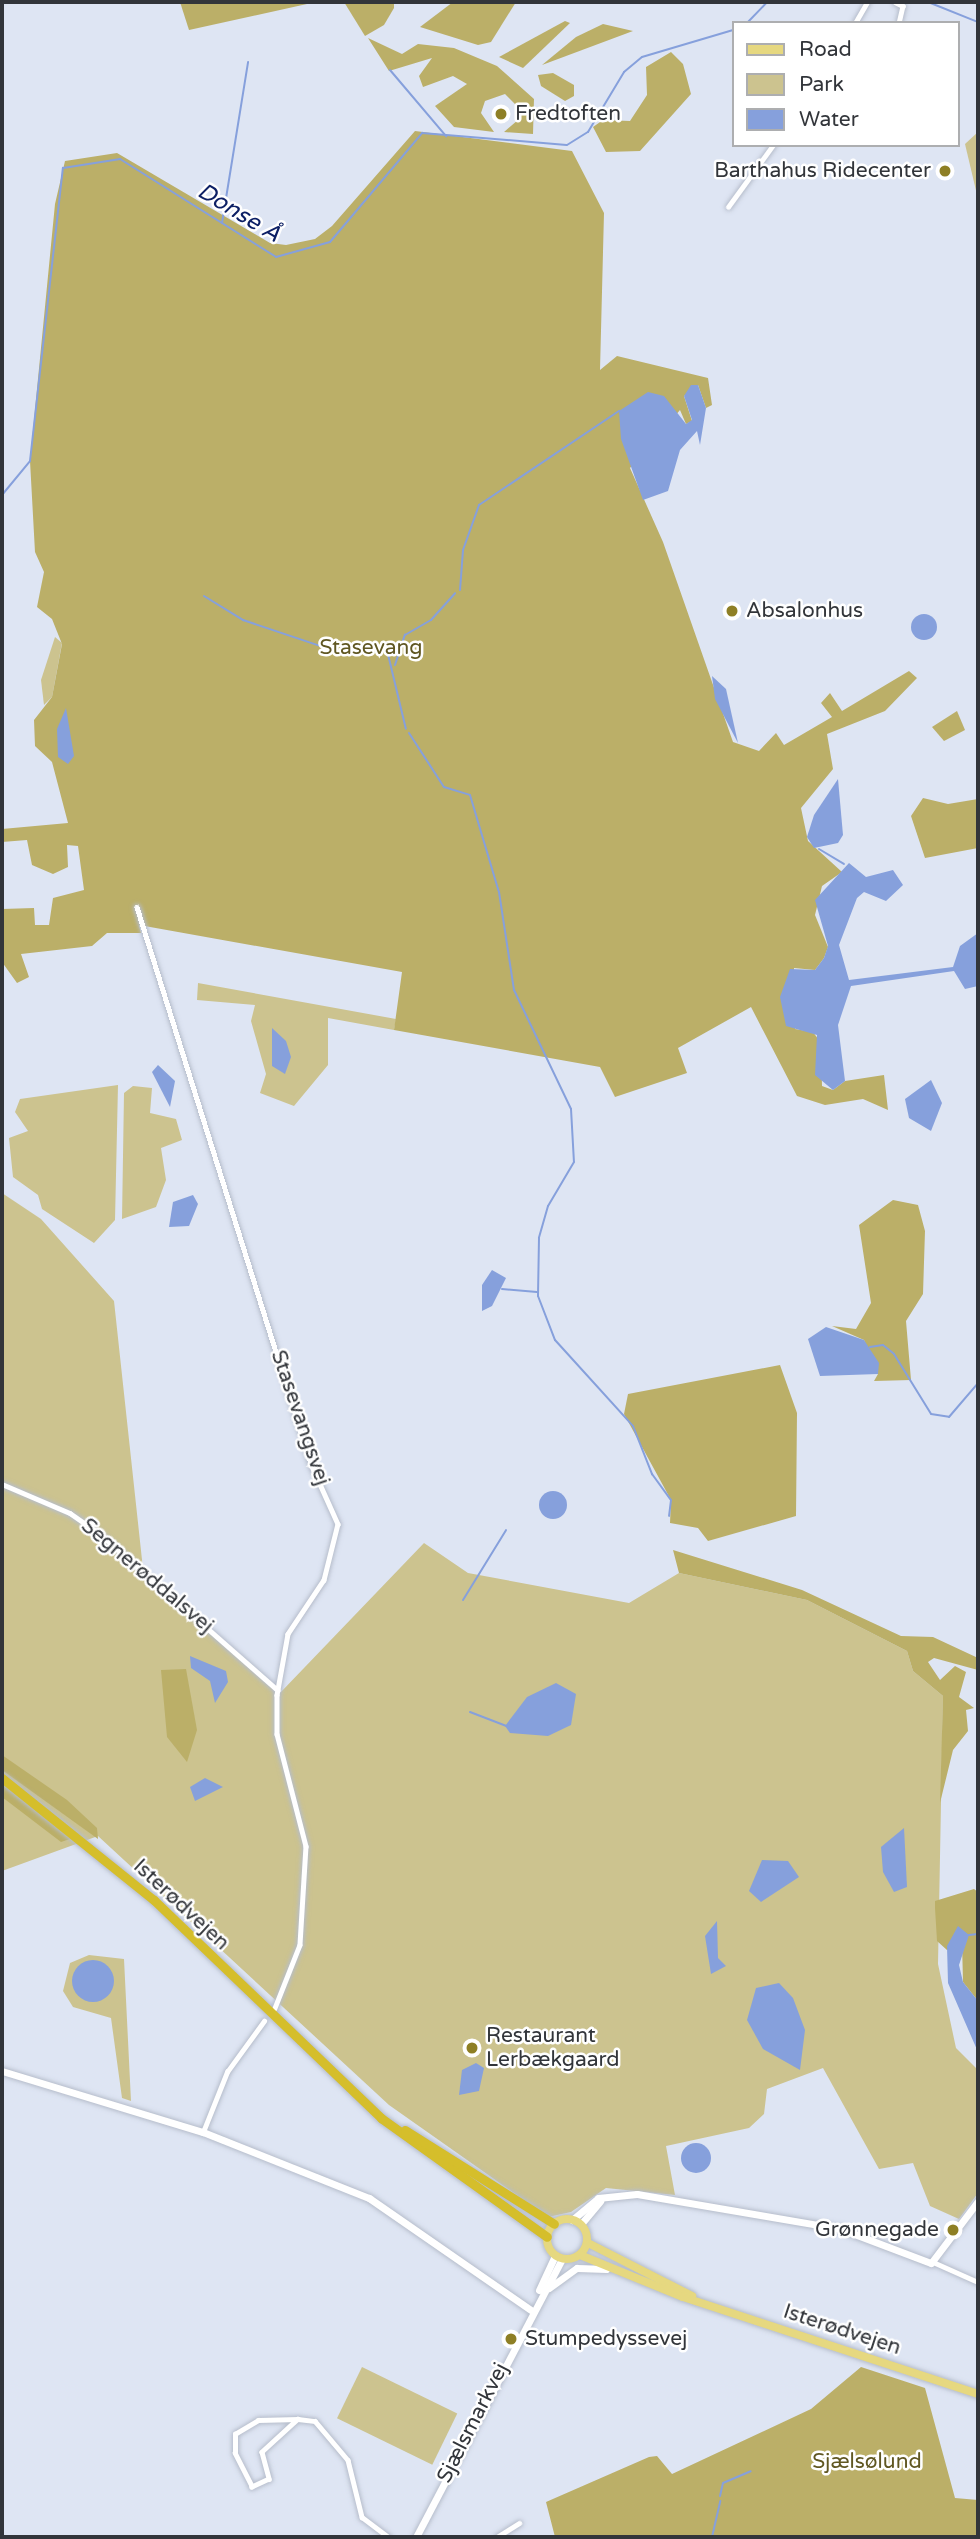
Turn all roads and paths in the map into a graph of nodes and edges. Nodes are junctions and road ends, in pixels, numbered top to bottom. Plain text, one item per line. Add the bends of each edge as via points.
1 (867, 2) edge
2 (895, 2) edge
3 (856, 21) edge
4 (899, 21) edge
5 (772, 147) edge
6 (728, 206) dead end
7 (136, 907) dead end
8 (2, 1484) edge
9 (278, 1690) junction
10 (2, 1778) edge
11 (275, 2008) dead end
12 (264, 2021) dead end
13 (327, 2068) junction
14 (2, 2071) edge
15 (203, 2132) junction
16 (615, 2194) junction
17 (978, 2202) edge
18 (572, 2220) junction
19 (554, 2224) junction
20 (581, 2224) junction
21 (547, 2237) junction
22 (588, 2242) junction
23 (580, 2255) junction
24 (559, 2257) junction
25 (933, 2262) junction
26 (978, 2282) edge
27 (657, 2287) junction
28 (694, 2298) junction
29 (533, 2307) junction
30 (978, 2394) edge
31 (298, 2419) junction
32 (519, 2524) dead end
33 (389, 2537) edge
34 (416, 2537) edge
35 (497, 2537) edge

1 - 3 street
2 - 4 street via 903,6
5 - 6 street
7 - 9 street, Stasevangsvej via 311,1464 338,1524 324,1580 288,1634
8 - 9 street, Segnerøddalsvej via 70,1513 99,1533
9 - 11 street, Stasevangsvej via 277,1734 306,1846 300,1945
10 - 13 highway, Isterødvejen via 117,1868
12 - 15 street via 227,2071
13 - 19 highway, Isterødvejen via 437,2152
13 - 21 highway, Isterødvejen via 415,2144
14 - 15 street
15 - 29 street via 395,2211
16 - 18 street via 590,2202
16 - 20 street via 593,2206
16 - 25 street via 841,2229
17 - 25 street
18 - 19 main road
18 - 20 main road
19 - 21 main road
20 - 22 main road
21 - 24 main road
22 - 23 main road
22 - 28 main road, Isterødvejen
23 - 24 main road
23 - 27 main road, Isterødvejen
24 - 29 street, Sjælsmarkvej
25 - 26 street
27 - 28 main road, Isterødvejen
27 - 29 street, Sjælsmarkvej via 586,2266 562,2275
28 - 30 main road, Isterødvejen
29 - 34 street, Sjælsmarkvej
31 - 31 street via 258,2420 235,2434 235,2453 252,2487 269,2479 262,2452
31 - 33 street via 329,2430 348,2460 362,2517
32 - 35 street

